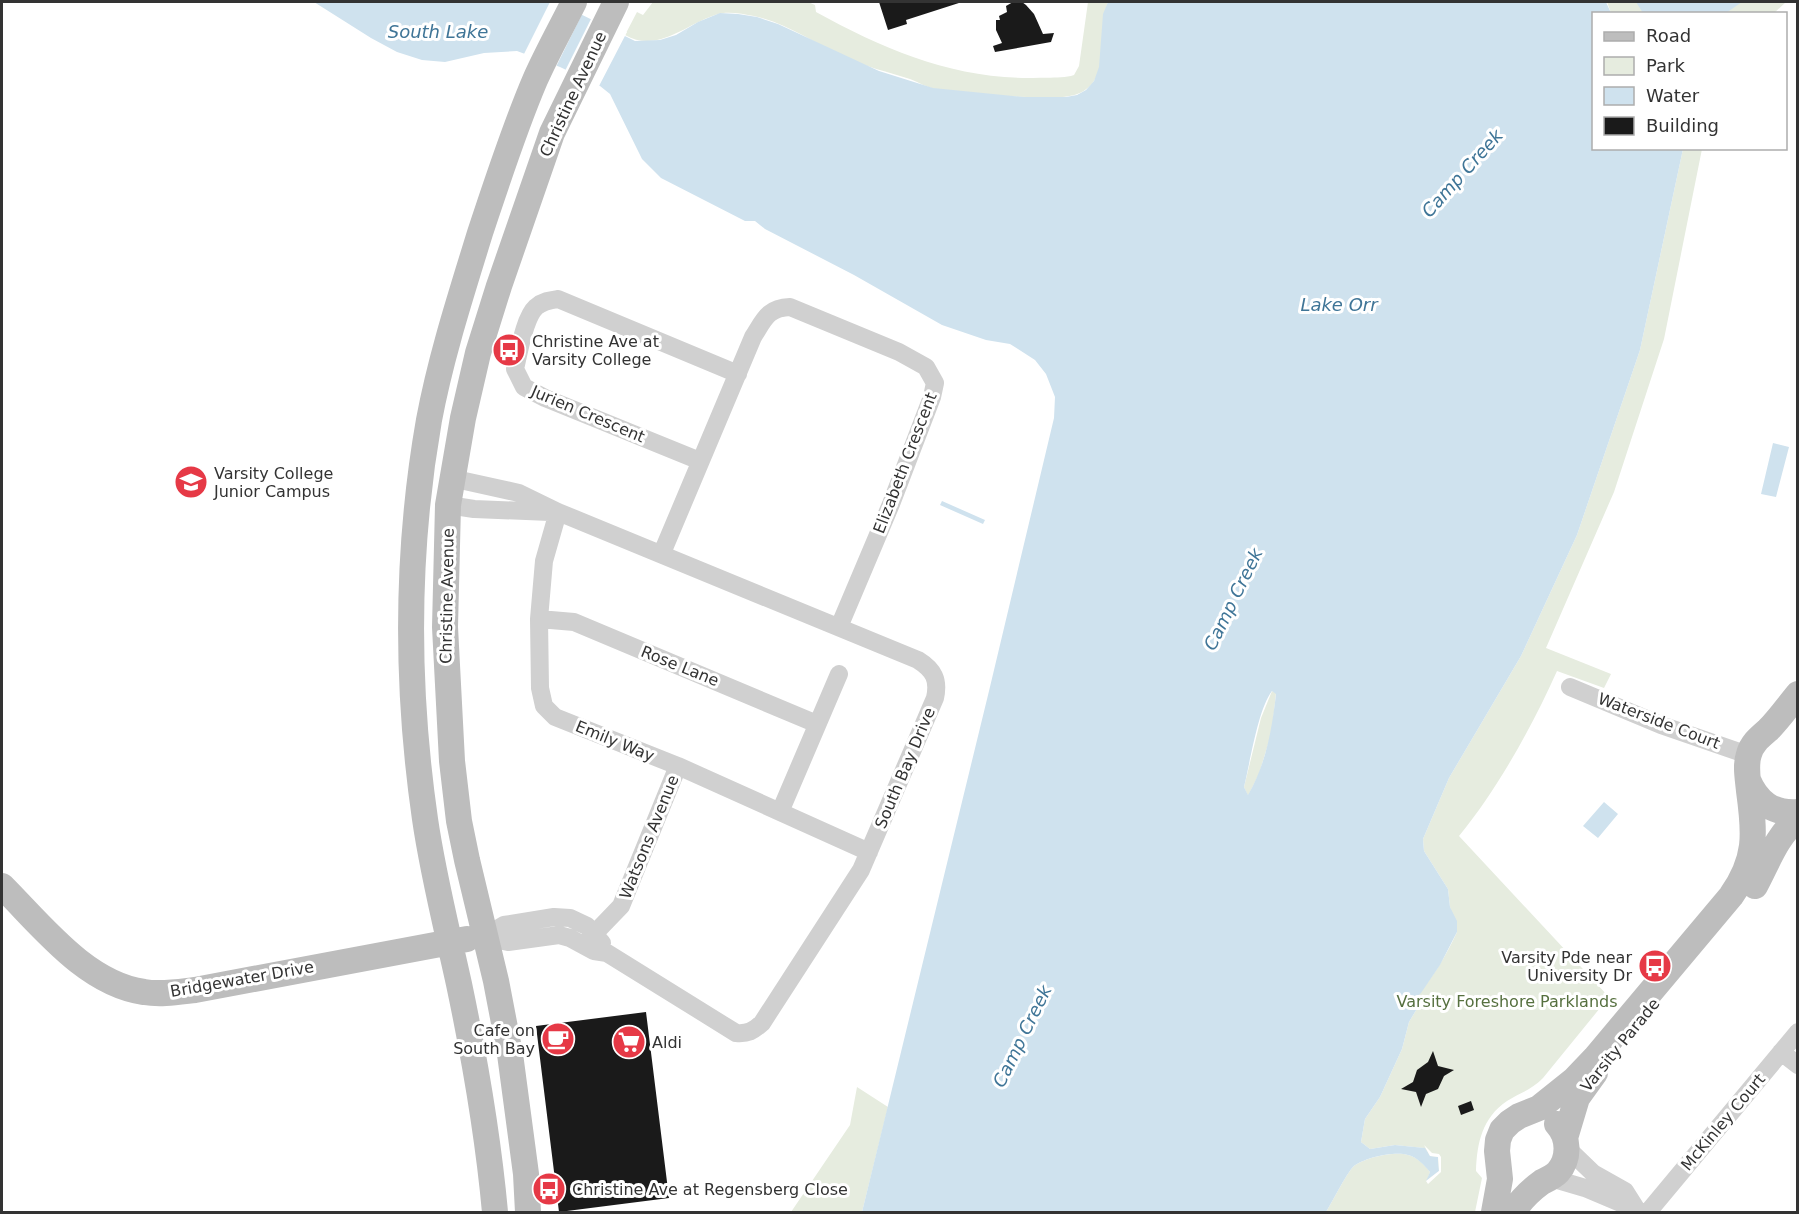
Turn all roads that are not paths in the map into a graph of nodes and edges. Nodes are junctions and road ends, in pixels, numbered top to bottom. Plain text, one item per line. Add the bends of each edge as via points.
1 (574, 2) edge
2 (614, 5) edge
3 (738, 374) junction
4 (700, 461) junction
5 (451, 478) junction
6 (419, 487) junction
7 (448, 505) junction
8 (558, 512) junction
9 (662, 553) junction
10 (539, 619) junction
11 (838, 627) junction
12 (839, 674) dead end
13 (1570, 687) dead end
14 (1797, 694) edge
15 (817, 724) junction
16 (1797, 724) edge
17 (1769, 729) junction
18 (678, 766) junction
19 (1748, 767) junction
20 (780, 812) junction
21 (1797, 812) edge
22 (1797, 818) edge
23 (869, 852) junction
24 (2, 886) edge
25 (595, 933) junction
26 (484, 937) junction
27 (450, 941) junction
28 (607, 953) junction
29 (1797, 1032) edge
30 (1781, 1052) junction
31 (1797, 1065) edge
32 (1519, 1116) junction
33 (1566, 1143) junction
34 (1500, 1162) junction
35 (1547, 1180) junction
36 (495, 1212) edge
37 (528, 1212) edge
38 (1494, 1212) edge
39 (1513, 1212) edge
40 (1642, 1212) edge

1 - 6 main road, Christine Avenue via 536,78 456,307 434,396
2 - 5 main road, Christine Avenue via 552,133 487,321
3 - 4 street, Elizabeth Crescent
3 - 4 street, Jurien Crescent via 558,299 547,300 535,308 528,321 515,369 524,387
3 - 11 street, Elizabeth Crescent via 753,337 769,313 790,307 899,352 926,367 934,383 895,493
4 - 9 street, Elizabeth Crescent
5 - 6 main road
5 - 7 main road, Christine Avenue
5 - 8 street, South Bay Drive via 519,493
6 - 7 main road
6 - 27 main road, Christine Avenue via 411,656 417,748 428,840
7 - 8 street, South Bay Drive
7 - 26 main road, Christine Avenue via 444,586 452,761 459,821
8 - 9 street, South Bay Drive
8 - 10 street, Emily Way via 544,561
9 - 11 street, South Bay Drive
10 - 15 street, Rose Lane via 573,622
10 - 18 street, Emily Way via 540,688 544,705 555,717
11 - 23 street, South Bay Drive via 918,660 936,678 938,688
12 - 15 street
13 - 19 street, Waterside Court via 1662,725
14 - 17 main road
15 - 20 street
16 - 17 main road
17 - 19 main road via 1760,736
18 - 20 street, Emily Way
18 - 25 street, Watsons Avenue via 621,906
19 - 21 main road via 1753,791 1761,801 1783,812
19 - 32 main road, Varsity Parade via 1753,847 1743,880 1595,1058 1559,1094
20 - 23 street, Emily Way
22 - 33 main road, Varsity Parade via 1778,842 1742,904 1700,947 1583,1089
23 - 28 street, South Bay Drive via 762,1023 752,1032 727,1029
24 - 27 main road, Bridgewater Drive via 92,972 122,987 143,992 195,990
25 - 26 street, South Bay Drive via 570,918 554,917 504,925
25 - 28 street, South Bay Drive
26 - 27 main road, Bridgewater Drive
26 - 28 street, South Bay Drive via 508,942 559,935
26 - 37 main road, Christine Avenue via 510,1054
27 - 36 main road, Christine Avenue via 484,1116
29 - 30 street, McKinley Court
30 - 31 street
30 - 40 street, McKinley Court
32 - 33 main road via 1530,1113 1552,1120
32 - 34 main road, Varsity Parade via 1502,1130 1497,1151
33 - 35 main road, Varsity Parade via 1563,1165
33 - 40 street via 1593,1173 1625,1191
34 - 35 main road via 1513,1178 1523,1182
34 - 38 main road, Varsity Parade
35 - 39 main road, Varsity Parade
35 - 40 street via 1585,1188

